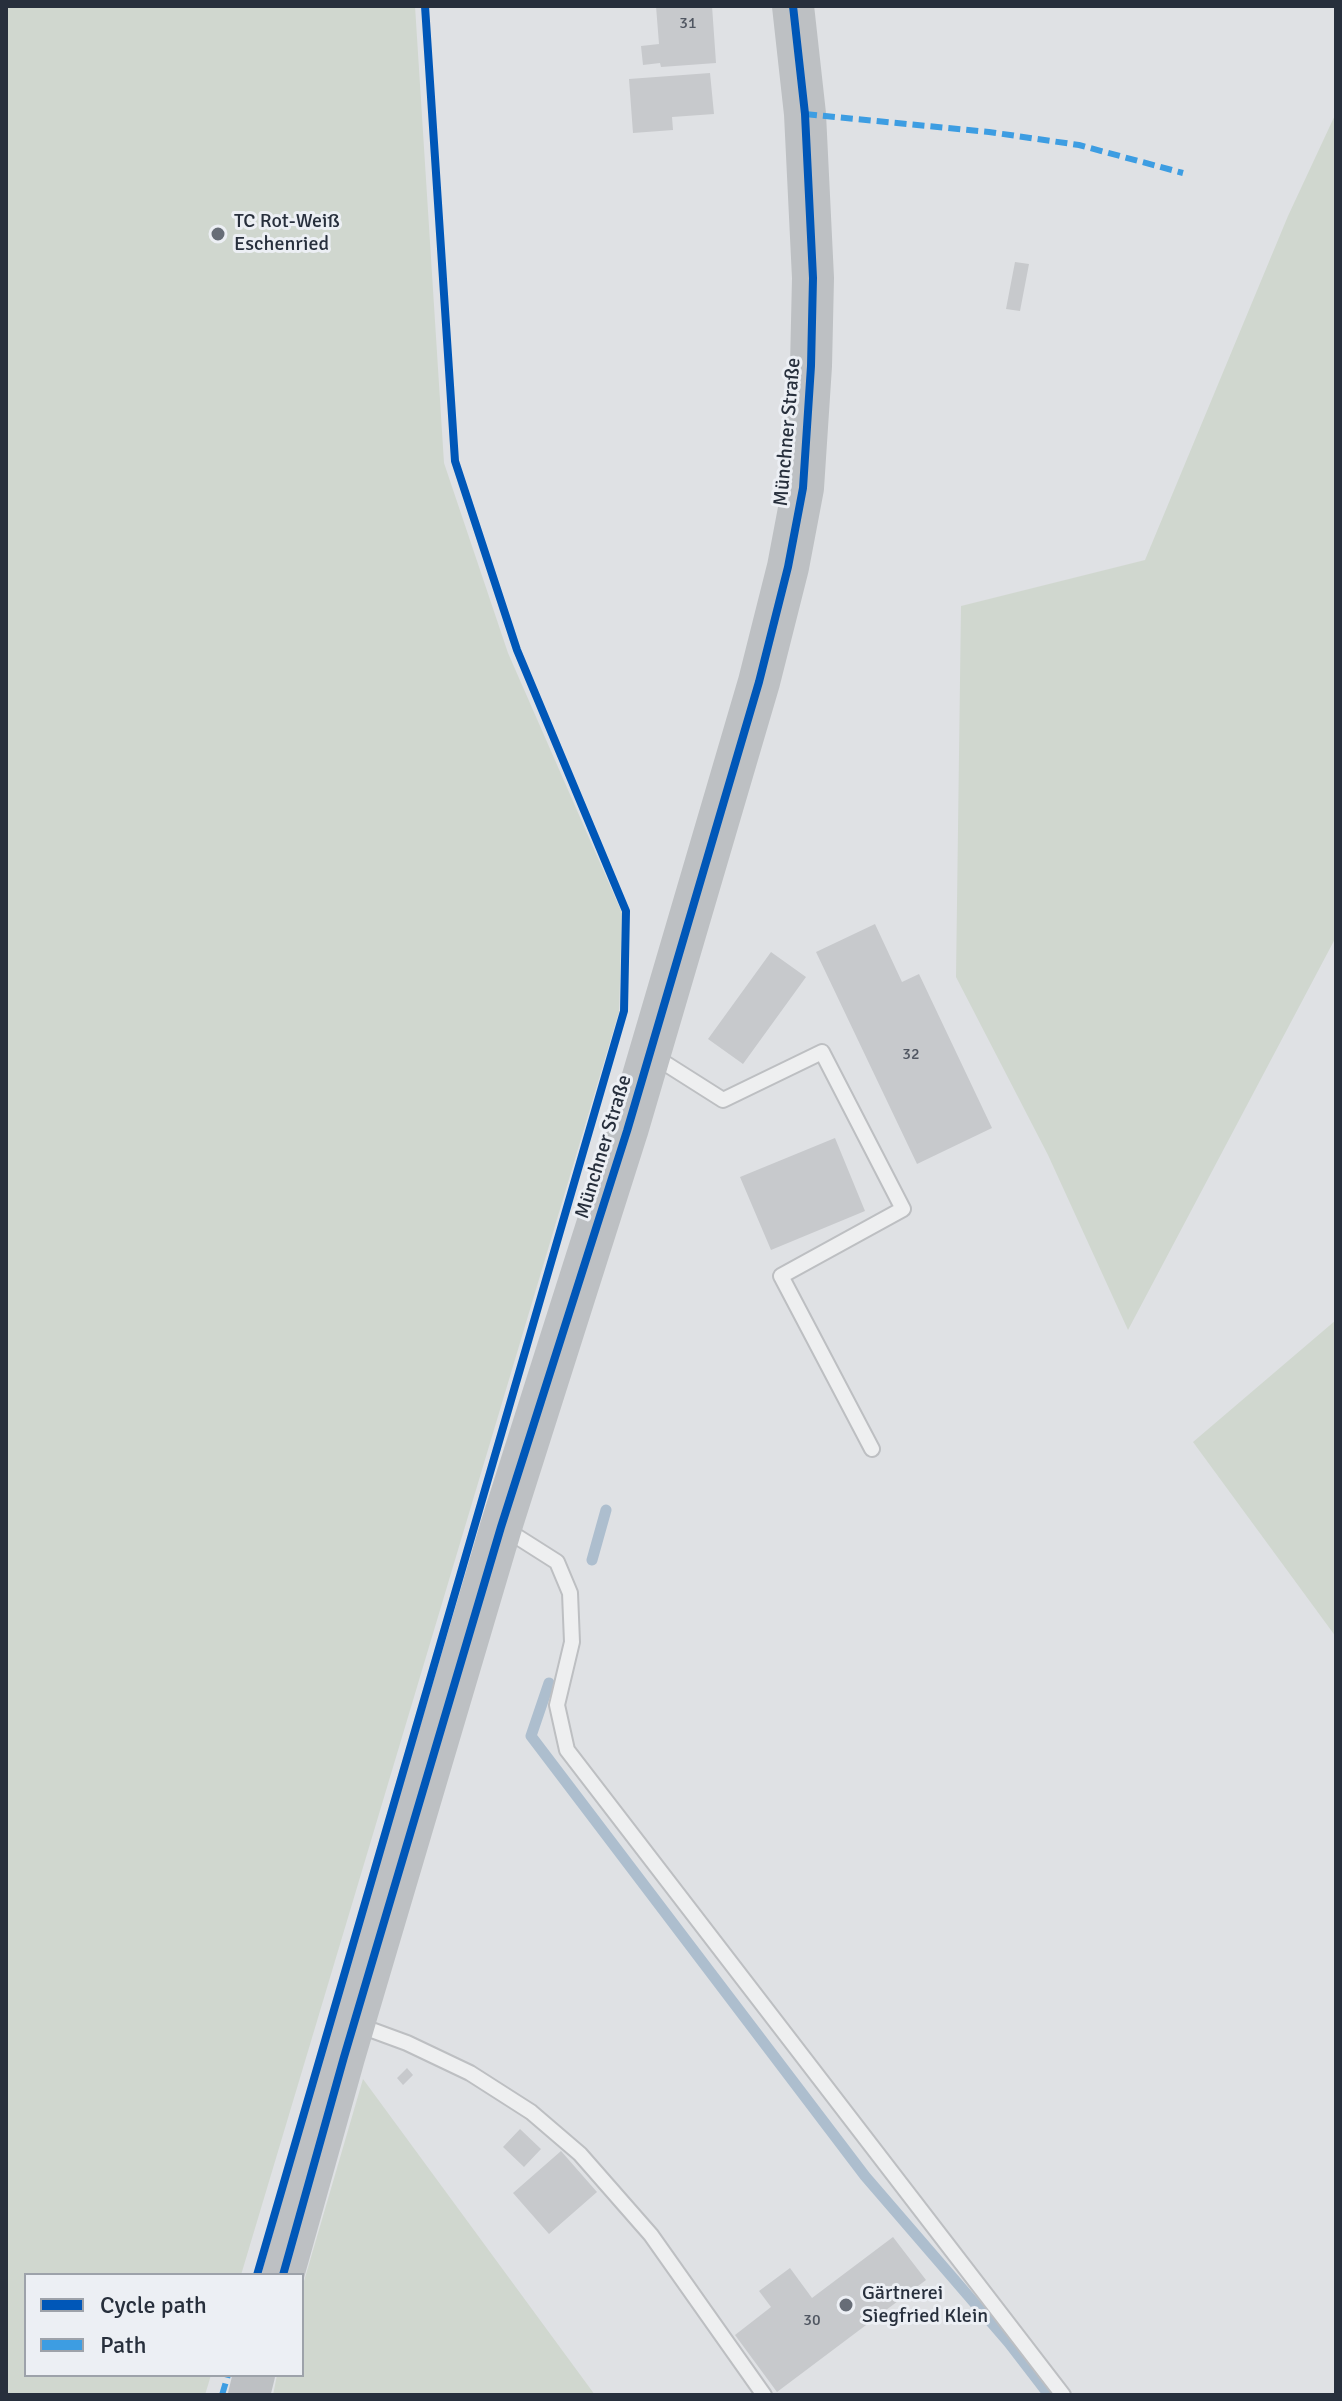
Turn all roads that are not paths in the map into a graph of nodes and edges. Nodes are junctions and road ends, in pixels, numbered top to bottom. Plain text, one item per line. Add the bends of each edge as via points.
1 (793, 6) edge
2 (648, 1052) junction
3 (872, 1449) dead end
4 (501, 1527) junction
5 (354, 2024) junction
6 (284, 2273) edge
7 (764, 2395) edge
8 (1063, 2395) edge

1 - 2 street, Münchner Straße via 805,114 813,278 803,488 759,682
2 - 3 lane via 723,1100 822,1052 903,1209 781,1276
2 - 4 street, Münchner Straße
4 - 5 street, Münchner Straße
4 - 8 lane via 557,1562 570,1593 572,1642 557,1705 567,1750
5 - 6 street, Münchner Straße
5 - 7 lane via 470,2073 531,2112 580,2154 651,2235

